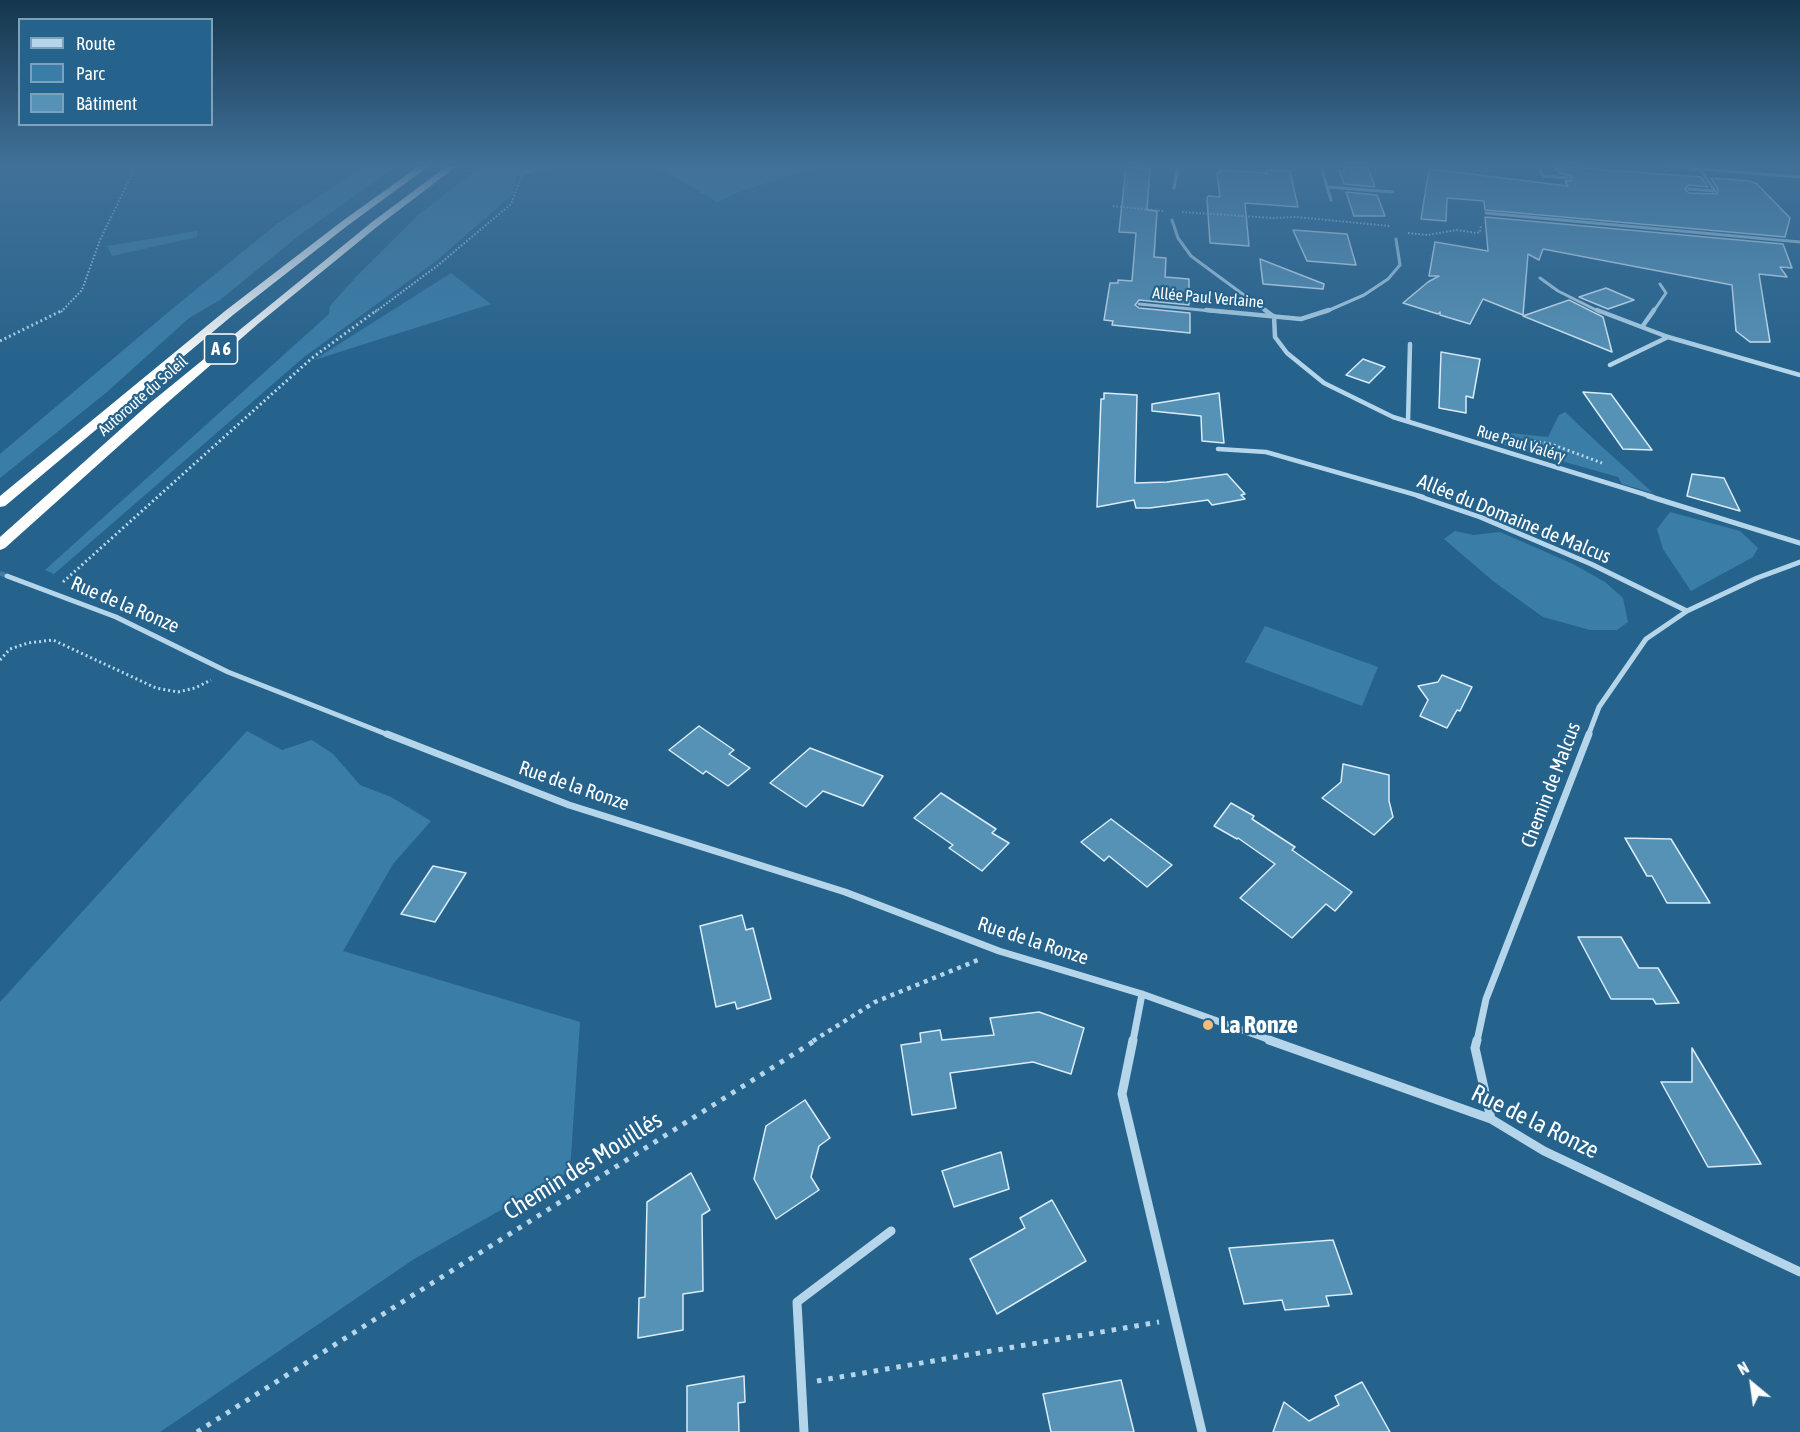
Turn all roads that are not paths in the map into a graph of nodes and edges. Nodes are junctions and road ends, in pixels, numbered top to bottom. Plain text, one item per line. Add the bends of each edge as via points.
1 (333, 233) edge
2 (364, 233) edge
3 (1176, 233) edge
4 (1701, 233) edge
5 (1396, 239) road end
6 (1800, 242) edge
7 (1540, 278) dead end
8 (1660, 284) dead end
9 (1139, 303) dead end
10 (1274, 316) junction
11 (1642, 327) junction
12 (1668, 337) junction
13 (1410, 344) dead end
14 (1610, 366) dead end
15 (1800, 375) edge
16 (1408, 421) junction
17 (1218, 449) dead end
18 (0, 504) edge
19 (1800, 543) edge
20 (0, 545) edge
21 (1800, 562) edge
22 (7, 576) tunnel mouth
23 (1686, 611) junction
24 (1142, 994) junction
25 (1491, 1119) junction
26 (891, 1232) dead end
27 (1800, 1272) edge
28 (804, 1432) edge
29 (1203, 1432) edge

1 - 18 highway, Autoroute du Soleil / A 6 via 229,313
2 - 20 highway, Autoroute du Soleil / A 6 via 155,406
3 - 10 street via 1191,256
4 - 6 street
5 - 10 street, Allée Paul Verlaine via 1400,265 1388,279 1364,295 1302,319
7 - 11 street via 1605,314
8 - 11 street via 1666,293
9 - 10 street, Allée Paul Verlaine
10 - 16 street, Rue Paul Valéry via 1275,337 1287,353 1324,383 1354,400
11 - 12 street
12 - 14 street
12 - 15 street
13 - 16 street
16 - 19 street, Rue Paul Valéry
17 - 23 street, Allée du Domaine de Malcus via 1266,452 1438,502 1591,564
21 - 23 street, Chemin de Malcus
22 - 24 street, Rue de la Ronze via 116,617 228,672 568,805 845,892 999,951
23 - 25 street, Chemin de Malcus via 1646,639 1599,707 1486,999 1475,1048
24 - 25 street, Rue de la Ronze
24 - 29 street via 1122,1094
25 - 27 street, Rue de la Ronze via 1544,1151
26 - 28 street via 797,1302

